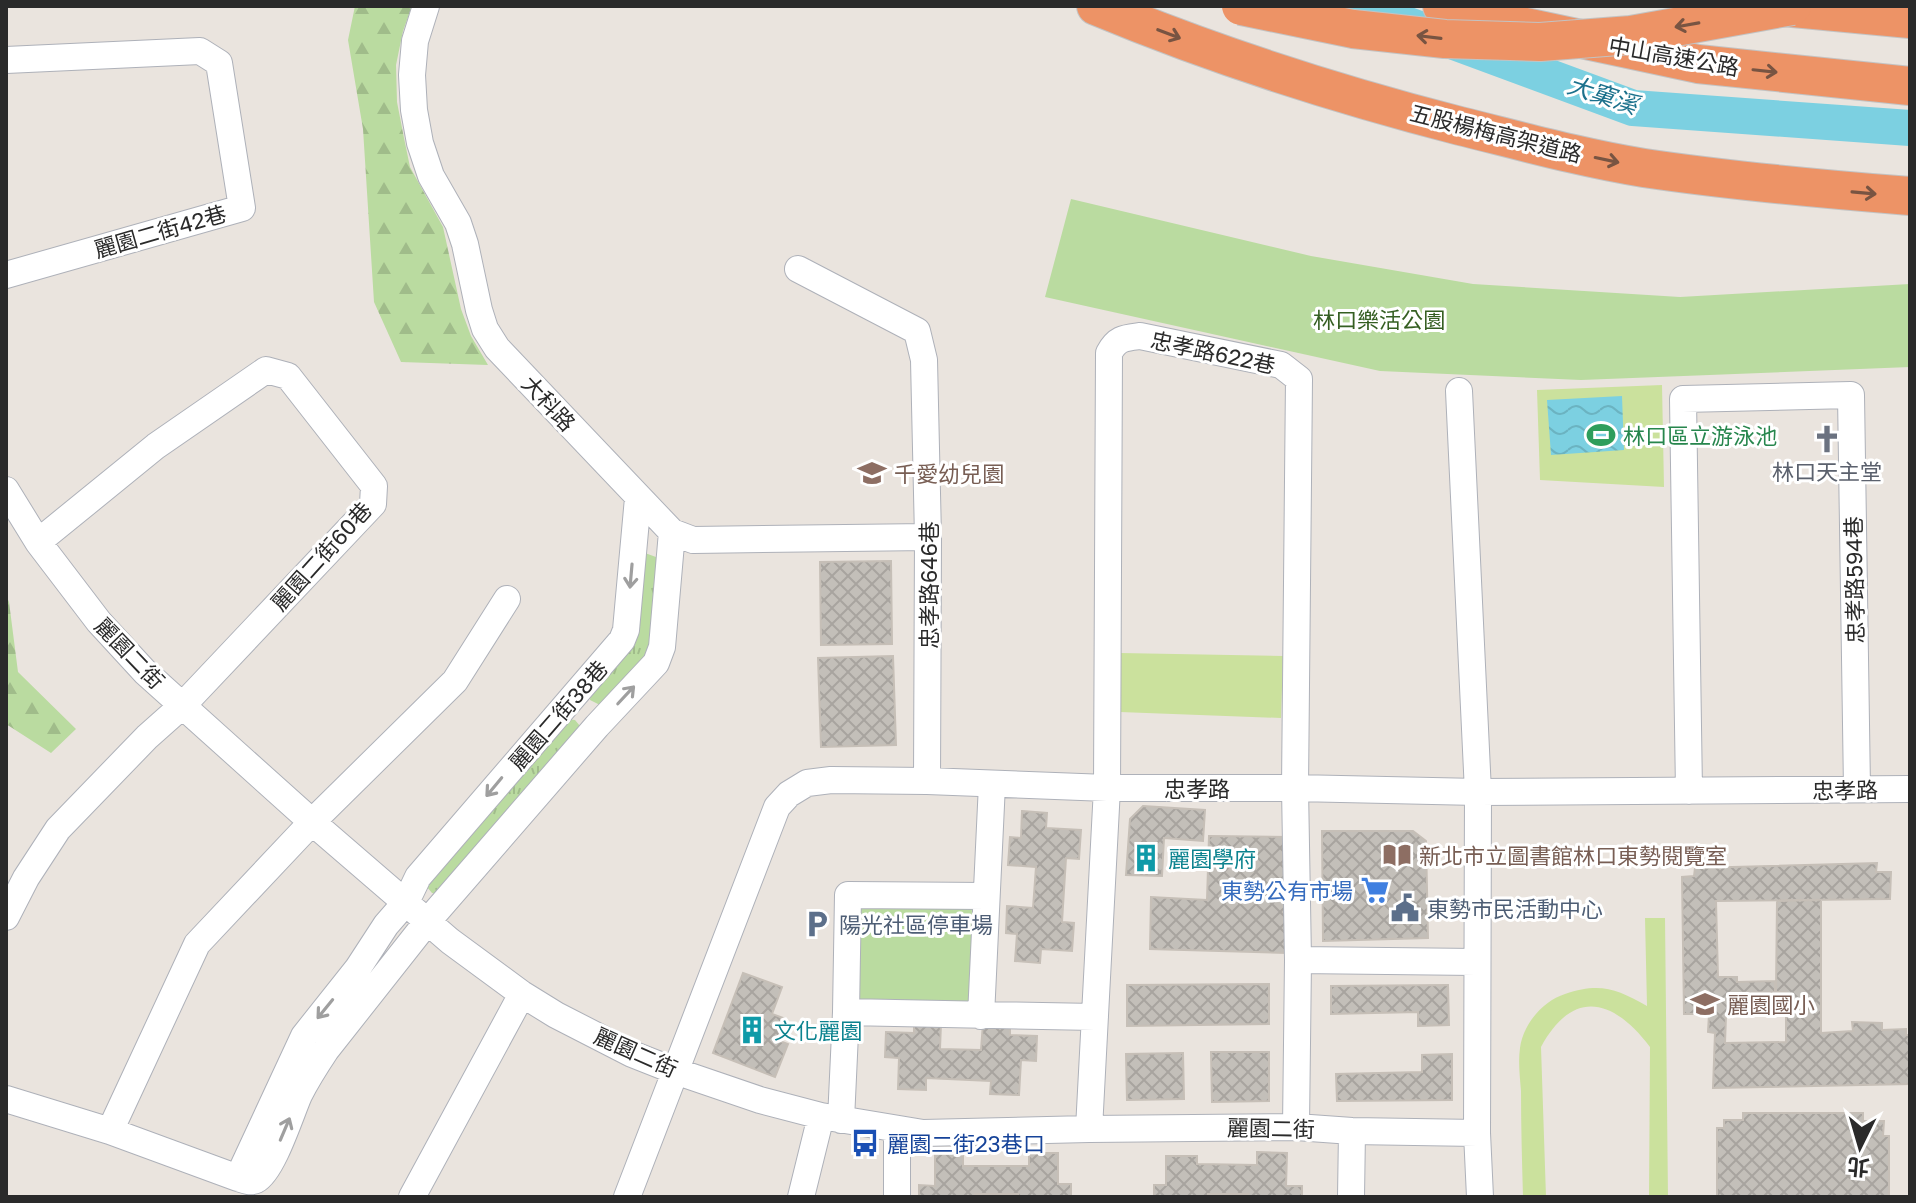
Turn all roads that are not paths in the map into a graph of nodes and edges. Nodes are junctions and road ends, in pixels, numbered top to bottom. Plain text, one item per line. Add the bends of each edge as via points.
1 (426, 6) edge
2 (1096, 6) edge
3 (1241, 6) edge
4 (1442, 6) edge
5 (1771, 6) edge
6 (1792, 6) edge
7 (1910, 19) edge
8 (6, 60) edge
9 (1910, 86) edge
10 (1910, 196) edge
11 (798, 269) dead end
12 (6, 275) edge
13 (1459, 391) dead end
14 (6, 490) edge
15 (638, 498) junction
16 (672, 532) junction
17 (928, 537) junction
18 (38, 542) junction
19 (507, 599) dead end
20 (569, 699) junction
21 (183, 705) junction
22 (597, 726) junction
23 (927, 781) junction
24 (992, 784) junction
25 (1107, 788) junction
26 (1295, 788) junction
27 (1857, 789) junction
28 (1910, 789) edge
29 (1689, 791) junction
30 (1478, 792) junction
31 (312, 822) junction
32 (986, 896) junction
33 (406, 902) junction
34 (6, 917) edge
35 (427, 922) junction
36 (1298, 960) junction
37 (1476, 962) junction
38 (369, 976) junction
39 (522, 994) junction
40 (846, 1012) junction
41 (981, 1016) junction
42 (1095, 1017) junction
43 (675, 1071) junction
44 (6, 1099) edge
45 (831, 1118) junction
46 (1296, 1127) junction
47 (897, 1129) junction
48 (1089, 1129) junction
49 (110, 1131) junction
50 (1352, 1131) junction
51 (1477, 1133) junction
52 (412, 1197) edge
53 (627, 1197) edge
54 (801, 1197) edge
55 (897, 1197) edge
56 (1351, 1197) edge
57 (1480, 1197) edge

1 - 15 street, 大科路 via 412,75 420,143 431,176 458,223 485,329
2 -> 10 highway, 五股楊梅高架道路 via 1354,97 1537,146 1642,167
6 -> 3 highway, bridge via 1631,35 1540,42 1353,29
4 -> 9 highway, 中山高速公路 via 1698,64
5 - 7 highway
8 - 12 street, 麗園二街42巷 via 200,51 219,63 242,208
11 - 17 street, 忠孝路646巷 via 917,331 924,360
13 - 30 street
14 - 18 street, 麗園二街
15 - 16 street, 大科路
15 -> 20 street, 麗園二街38巷 via 626,630 617,648
16 - 17 street via 693,540
22 -> 16 street, 麗園二街38巷 via 656,663 662,647
17 - 23 street, 忠孝路646巷
18 - 21 street, 麗園二街 via 99,622
18 - 21 street, 麗園二街60巷 via 156,446 266,370 288,376 374,486 373,504
19 - 31 street via 455,681
20 - 22 street
20 -> 33 street, 麗園二街38巷 via 418,877
21 - 31 street, 麗園二街
21 - 34 street via 58,829
22 - 35 street, 麗園二街38巷
23 - 24 street, 忠孝路
23 - 43 street, 忠孝路 via 807,783 777,807
24 - 25 street, 忠孝路
24 - 32 street
25 - 26 street, 忠孝路
25 - 26 street, 忠孝路622巷 via 1109,353 1115,343 1140,336 1281,365 1299,379
25 - 42 street
26 - 30 street, 忠孝路
26 - 36 street
27 - 28 street, 忠孝路
27 - 29 street, 忠孝路
27 - 29 street, 忠孝路594巷 via 1851,395 1683,399
29 - 30 street, 忠孝路
30 - 37 street
31 - 33 street, 麗園二街
31 - 49 street via 197,944
32 - 40 street via 848,895
32 - 41 street
33 - 35 street, 麗園二街
33 - 38 street, 麗園二街38巷 via 386,925
35 - 38 street, 麗園二街38巷
35 - 39 street, 麗園二街
36 - 37 street
36 - 46 street
37 - 51 street
38 - 49 street via 304,1036 238,1178
39 - 43 street, 麗園二街 via 632,1054
39 - 52 street
40 - 41 street
40 - 45 street
41 - 42 street
42 - 48 street
43 - 45 street, 麗園二街
43 - 53 street, 忠孝路
44 - 49 street
45 - 47 street, 麗園二街
45 - 54 street
46 - 48 street, 麗園二街
46 - 50 street, 麗園二街
47 - 48 street, 麗園二街
47 - 55 street
50 - 51 street, 麗園二街
50 - 56 street
51 - 57 street

